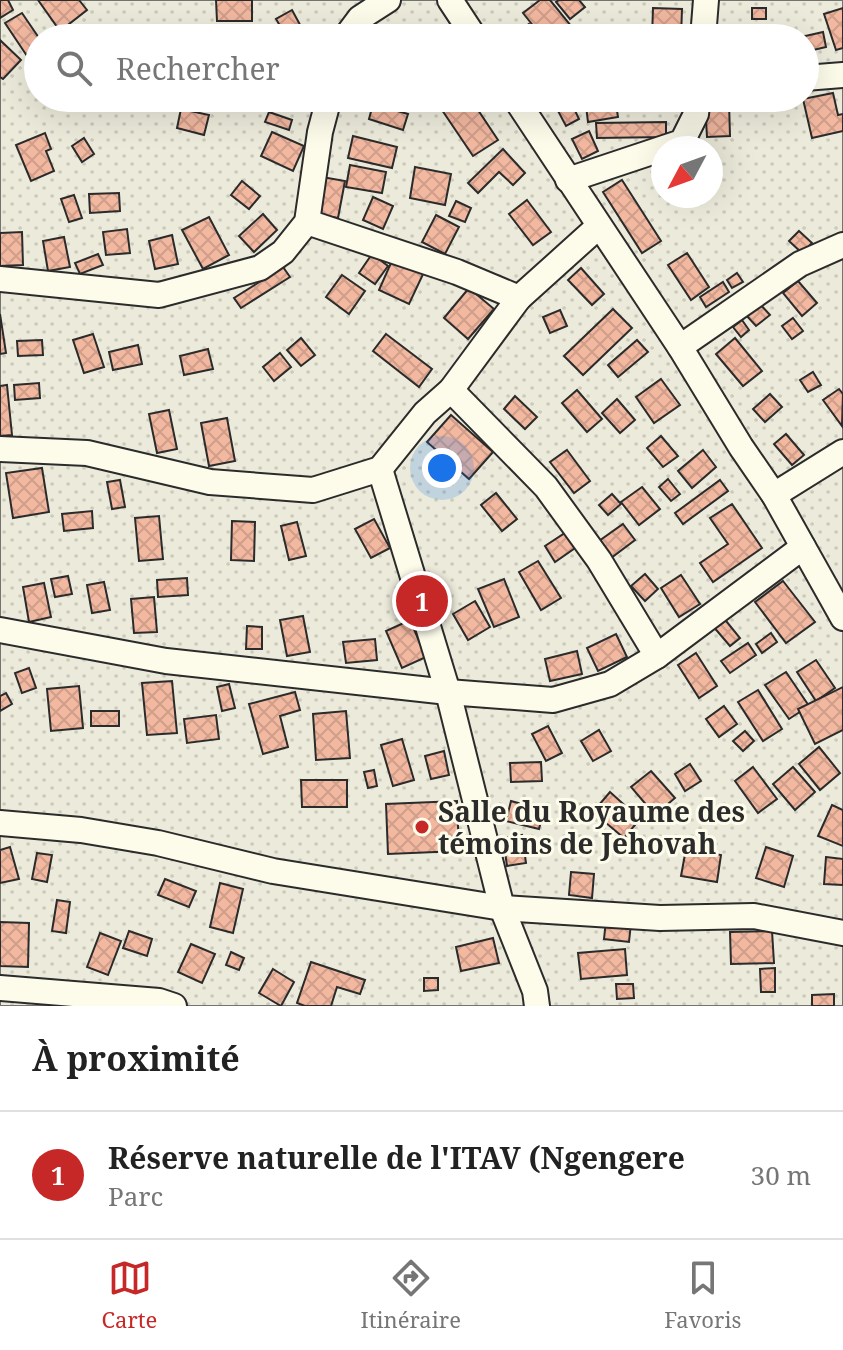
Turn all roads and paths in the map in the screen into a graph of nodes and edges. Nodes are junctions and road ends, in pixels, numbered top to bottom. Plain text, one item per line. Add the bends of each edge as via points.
1 (388, 0) edge
2 (450, 0) edge
3 (706, 0) edge
4 (356, 24) edge
5 (466, 24) edge
6 (704, 24) edge
7 (843, 75) edge
8 (819, 77) edge
9 (325, 112) edge
10 (524, 112) edge
11 (696, 112) edge
12 (568, 180) junction
13 (307, 222) junction
14 (599, 226) junction
15 (843, 245) edge
16 (0, 279) edge
17 (519, 298) junction
18 (680, 347) junction
19 (451, 390) junction
20 (0, 449) edge
21 (843, 452) edge
22 (380, 469) junction
23 (774, 495) junction
24 (803, 547) junction
25 (843, 618) edge
26 (0, 630) edge
27 (657, 656) junction
28 (448, 692) junction
29 (0, 823) edge
30 (502, 908) junction
31 (843, 933) edge
32 (0, 988) edge
33 (174, 1006) edge
34 (537, 1006) edge

1 - 4 street
2 - 5 street
3 - 6 street
7 - 8 street
9 - 13 street
10 - 12 street
11 - 12 street via 682,142
12 - 14 street
13 - 16 street via 283,252 260,268 159,295
13 - 17 street
14 - 17 street
14 - 18 street
15 - 18 street via 800,264
17 - 19 street
18 - 23 street
19 - 22 street
19 - 27 street via 546,487 599,560
20 - 22 street via 87,453 210,482 313,490
21 - 23 street
22 - 28 street
23 - 24 street
24 - 25 street
24 - 27 street
26 - 28 street via 166,661
27 - 28 street via 610,684 553,700
28 - 30 street
29 - 30 street via 142,840 273,871
30 - 31 street via 660,918 754,916
30 - 34 street
32 - 33 street

